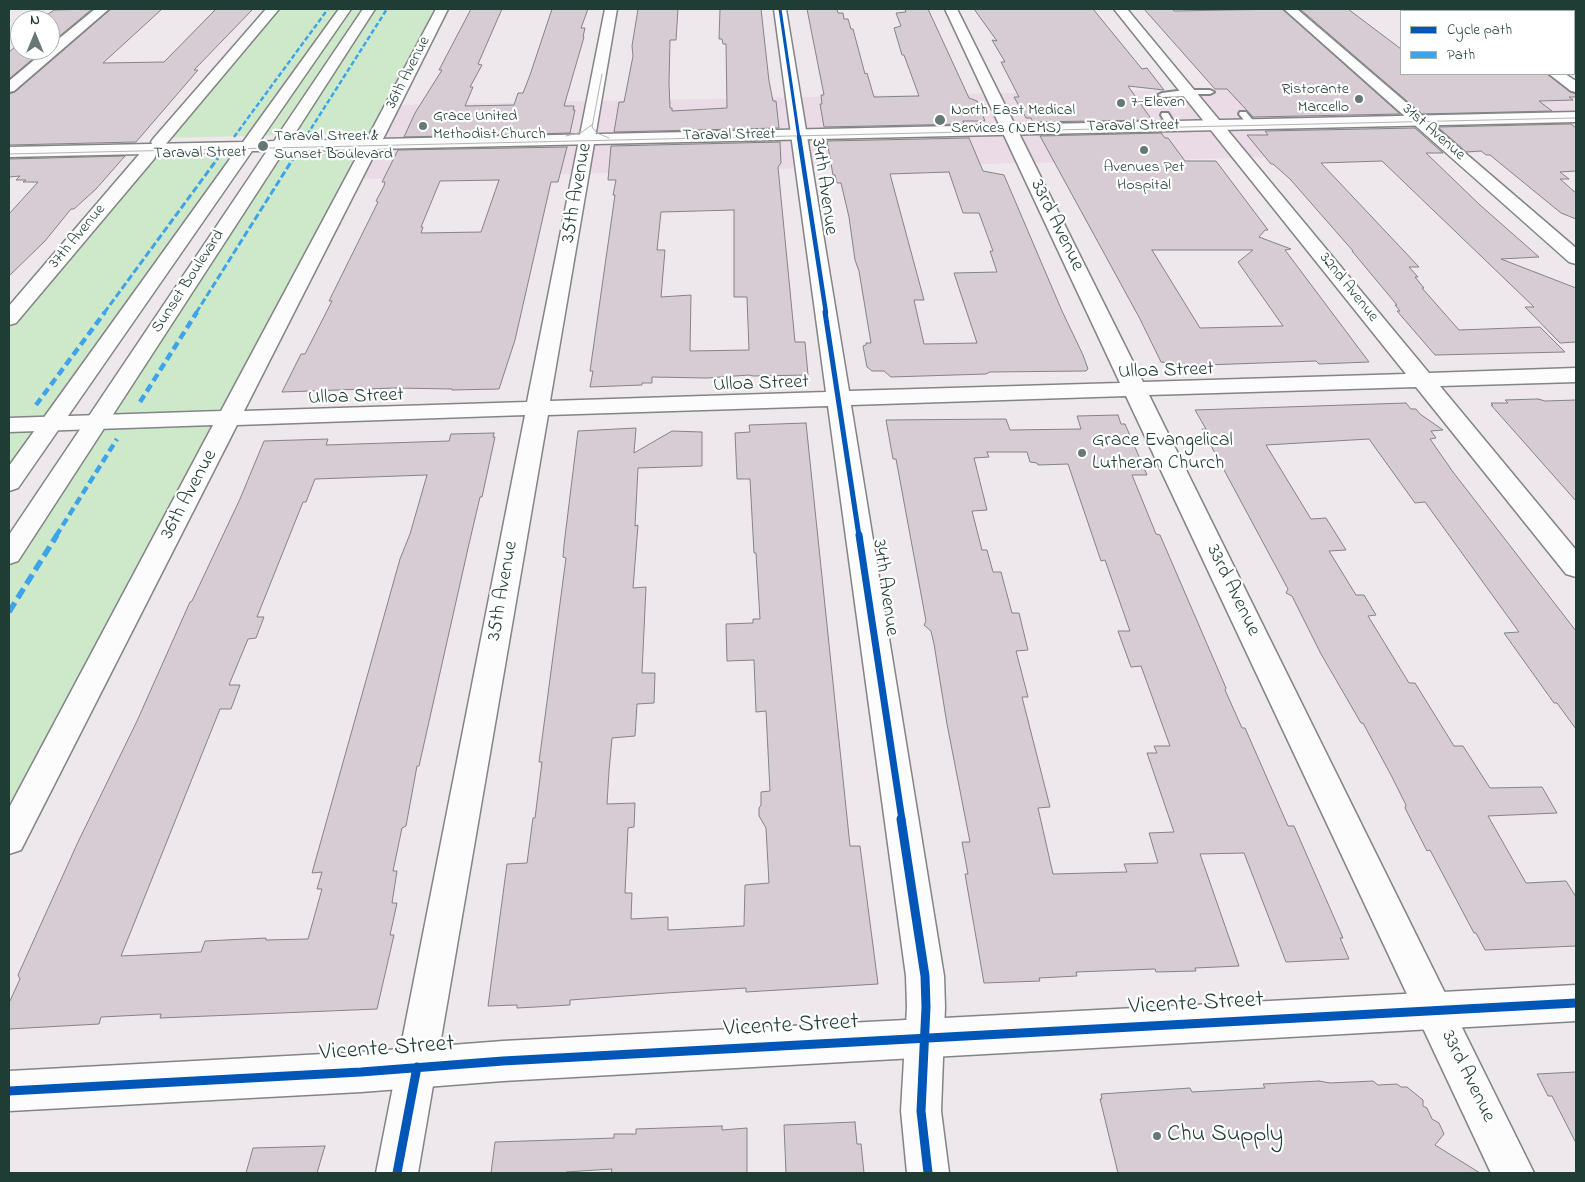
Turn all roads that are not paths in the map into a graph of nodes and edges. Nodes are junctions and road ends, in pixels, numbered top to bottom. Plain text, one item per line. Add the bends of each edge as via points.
1 (103, 9) edge
2 (273, 9) edge
3 (345, 9) edge
4 (369, 9) edge
5 (442, 9) edge
6 (612, 9) edge
7 (780, 9) edge
8 (951, 9) edge
9 (1120, 9) edge
10 (1290, 9) edge
11 (1557, 75) edge
12 (9, 88) edge
13 (1576, 88) edge
14 (1210, 92) dead end
15 (1188, 93) junction
16 (1162, 95) dead end
17 (1576, 117) edge
18 (1418, 120) junction
19 (1214, 125) junction
20 (1009, 130) junction
21 (799, 134) junction
22 (588, 139) junction
23 (481, 142) junction
24 (372, 143) junction
25 (279, 146) junction
26 (247, 147) junction
27 (154, 149) junction
28 (90, 150) junction
29 (9, 152) edge
30 (9, 156) edge
31 (1576, 258) edge
32 (9, 319) edge
33 (1576, 375) edge
34 (1423, 380) junction
35 (1134, 389) junction
36 (839, 399) junction
37 (538, 408) junction
38 (230, 418) junction
39 (96, 422) junction
40 (51, 424) junction
41 (9, 425) edge
42 (9, 483) edge
43 (9, 555) edge
44 (1576, 568) edge
45 (9, 840) edge
46 (1576, 1003) edge
47 (1434, 1011) junction
48 (924, 1038) junction
49 (417, 1067) junction
50 (9, 1091) edge
51 (397, 1173) edge
52 (928, 1173) edge
53 (1513, 1173) edge

1 - 12 street
2 - 27 street, 37th Avenue
3 - 26 street, Sunset Boulevard
4 - 25 street, Sunset Boulevard
5 - 24 street, 36th Avenue
6 - 22 street, 35th Avenue
7 - 21 street, 34th Avenue
8 - 20 street, 33rd Avenue
9 - 15 street, 32nd Avenue
10 - 18 street, 31st Avenue
11 - 13 street
14 - 15 lane
15 - 16 lane
15 - 19 street, 32nd Avenue
17 - 18 street, Taraval Street
18 - 19 street, Taraval Street via 1248,119
18 - 31 street, 31st Avenue
19 - 20 street, Taraval Street via 1168,121
19 - 34 street, 32nd Avenue
20 - 21 street, Taraval Street
20 - 35 street, 33rd Avenue
21 - 22 street, Taraval Street
21 - 36 street, 34th Avenue
22 - 23 street, Taraval Street
22 - 37 street, 35th Avenue
23 - 24 street, Taraval Street via 448,148
23 - 25 street, Taraval Street
24 - 25 street, Taraval Street
24 - 38 street, 36th Avenue
25 - 26 street, Taraval Street
25 - 39 street, Sunset Boulevard
26 - 27 street, Taraval Street
26 - 28 street, Taraval Street
26 - 40 street, Sunset Boulevard
27 - 28 street, Taraval Street via 129,143
27 - 30 street, Taraval Street
27 - 32 street, 37th Avenue
28 - 29 street, Taraval Street
33 - 34 street, Ulloa Street
34 - 35 street, Ulloa Street
34 - 44 street, 32nd Avenue
35 - 36 street, Ulloa Street
35 - 47 street, 33rd Avenue
36 - 37 street, Ulloa Street
36 - 48 street, 34th Avenue via 925,976
37 - 38 street, Ulloa Street
37 - 49 street, 35th Avenue
38 - 39 street, Ulloa Street
38 - 45 street, 36th Avenue
39 - 40 street, Ulloa Street
39 - 43 street, Sunset Boulevard
40 - 41 street, Ulloa Street
40 - 42 street, Sunset Boulevard
46 - 47 street, Vicente Street
47 - 48 street, Vicente Street
47 - 53 street, 33rd Avenue
48 - 49 street, Vicente Street
48 - 52 street, 34th Avenue via 921,1111
49 - 50 street, Vicente Street
49 - 51 street, 35th Avenue

